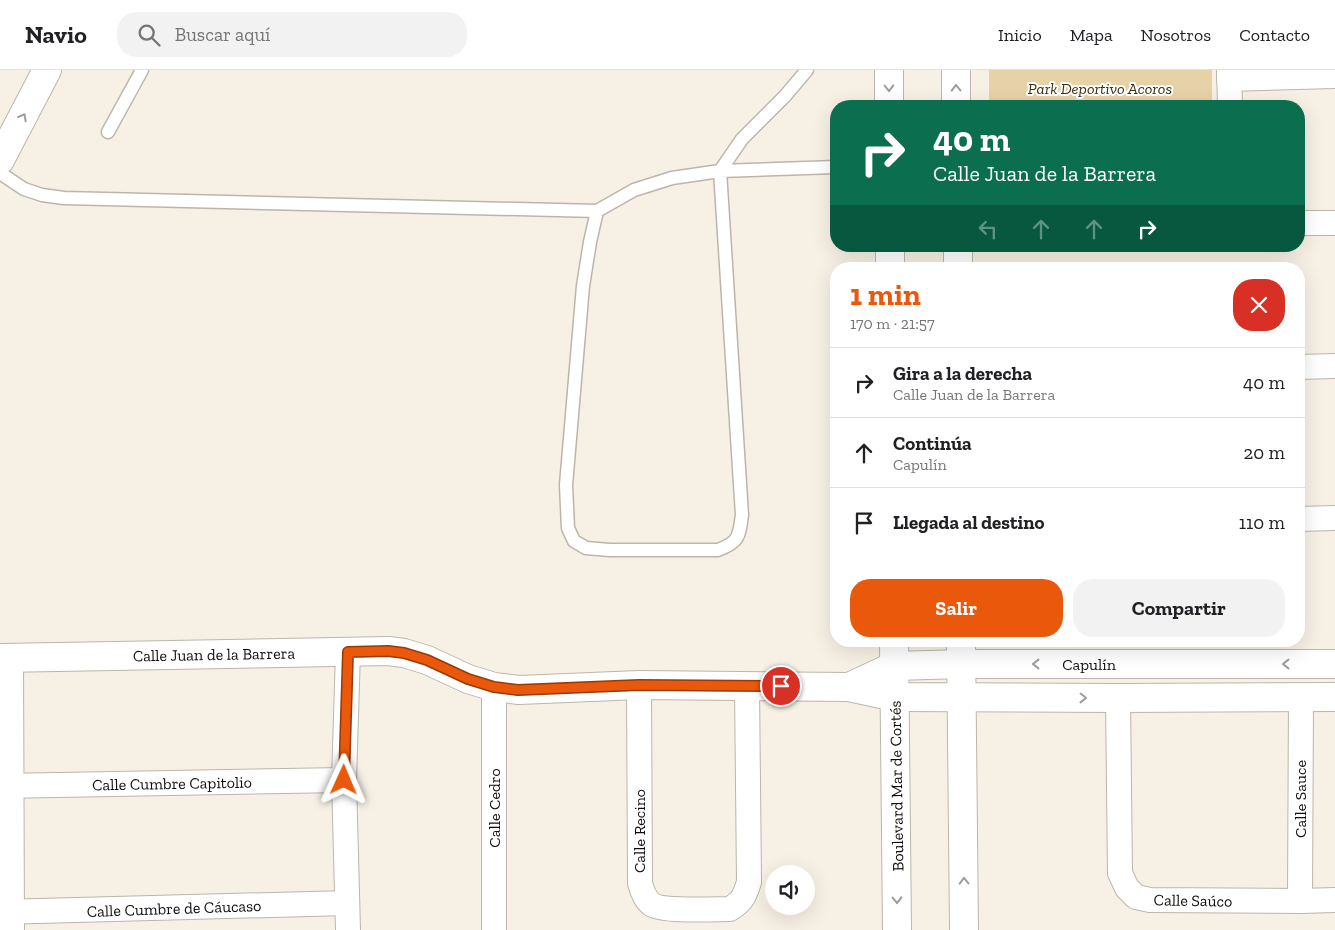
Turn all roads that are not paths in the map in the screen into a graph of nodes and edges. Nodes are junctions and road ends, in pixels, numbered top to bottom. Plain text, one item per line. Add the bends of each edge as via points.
1 (47, 70) edge
2 (142, 70) edge
3 (807, 70) edge
4 (888, 70) edge
5 (956, 70) edge
6 (1229, 75) edge
7 (1335, 76) edge
8 (889, 100) edge
9 (956, 100) edge
10 (1230, 100) edge
11 (108, 132) dead end
12 (0, 160) edge
13 (830, 167) edge
14 (720, 171) junction
15 (0, 173) edge
16 (597, 211) junction
17 (1305, 223) edge
18 (1335, 223) edge
19 (1335, 366) edge
20 (1305, 367) edge
21 (1335, 518) edge
22 (1305, 519) edge
23 (348, 652) junction
24 (962, 652) edge
25 (894, 654) edge
26 (6, 658) edge
27 (427, 660) joint
28 (1335, 664) edge
29 (639, 685) junction
30 (747, 686) junction
31 (494, 687) junction
32 (849, 687) junction
33 (962, 696) junction
34 (895, 697) junction
35 (1301, 697) junction
36 (1335, 697) edge
37 (1118, 698) junction
38 (344, 780) junction
39 (6, 786) edge
40 (1335, 900) edge
41 (1300, 901) junction
42 (347, 903) junction
43 (8, 918) edge
44 (348, 930) edge
45 (494, 930) edge
46 (897, 930) edge
47 (964, 930) edge

12 -> 1 street
2 - 11 lane
3 - 14 lane via 742,139
4 -> 8 street
9 -> 5 street
6 - 7 street
6 - 10 street
13 - 14 lane
14 - 16 lane via 672,178 634,190
14 - 16 lane via 742,515 740,534 732,545 718,550 586,548 574,541 568,528 566,485 583,286
15 - 16 lane via 24,189 64,198
17 - 18 street
19 - 20 street
21 - 22 street
23 - 26 street, Calle Juan de la Barrera
23 - 27 street, Calle Juan de la Barrera via 388,651
23 - 38 street
24 - 25 street, Capulín
28 -> 24 street, Capulín
24 - 33 street
25 - 32 street, Capulín
25 - 34 street, Boulevard Mar de Cortés
26 - 39 street
27 - 31 street, Capulín
29 - 30 street, Capulín
29 - 30 street, Calle Recino via 640,883 644,896 652,905 663,908 730,909 745,895 749,882
29 - 31 street, Capulín via 518,690
30 - 32 street, Capulín
31 - 45 street, Calle Cedro
32 - 34 street, Capulín
33 - 34 street, Capulín
33 -> 37 street, Capulín
47 -> 33 street
34 -> 46 street, Boulevard Mar de Cortés
35 - 36 street, Capulín
35 - 37 street, Capulín
35 - 41 street, Calle Sauce
37 - 41 street, Calle Saúco via 1120,873 1127,888 1136,897 1150,900
38 - 39 street, Calle Cumbre Capitolio
38 - 42 street
39 - 43 street
40 - 41 street, Calle Saúco
42 - 43 street, Calle Cumbre de Cáucaso
42 - 44 street

